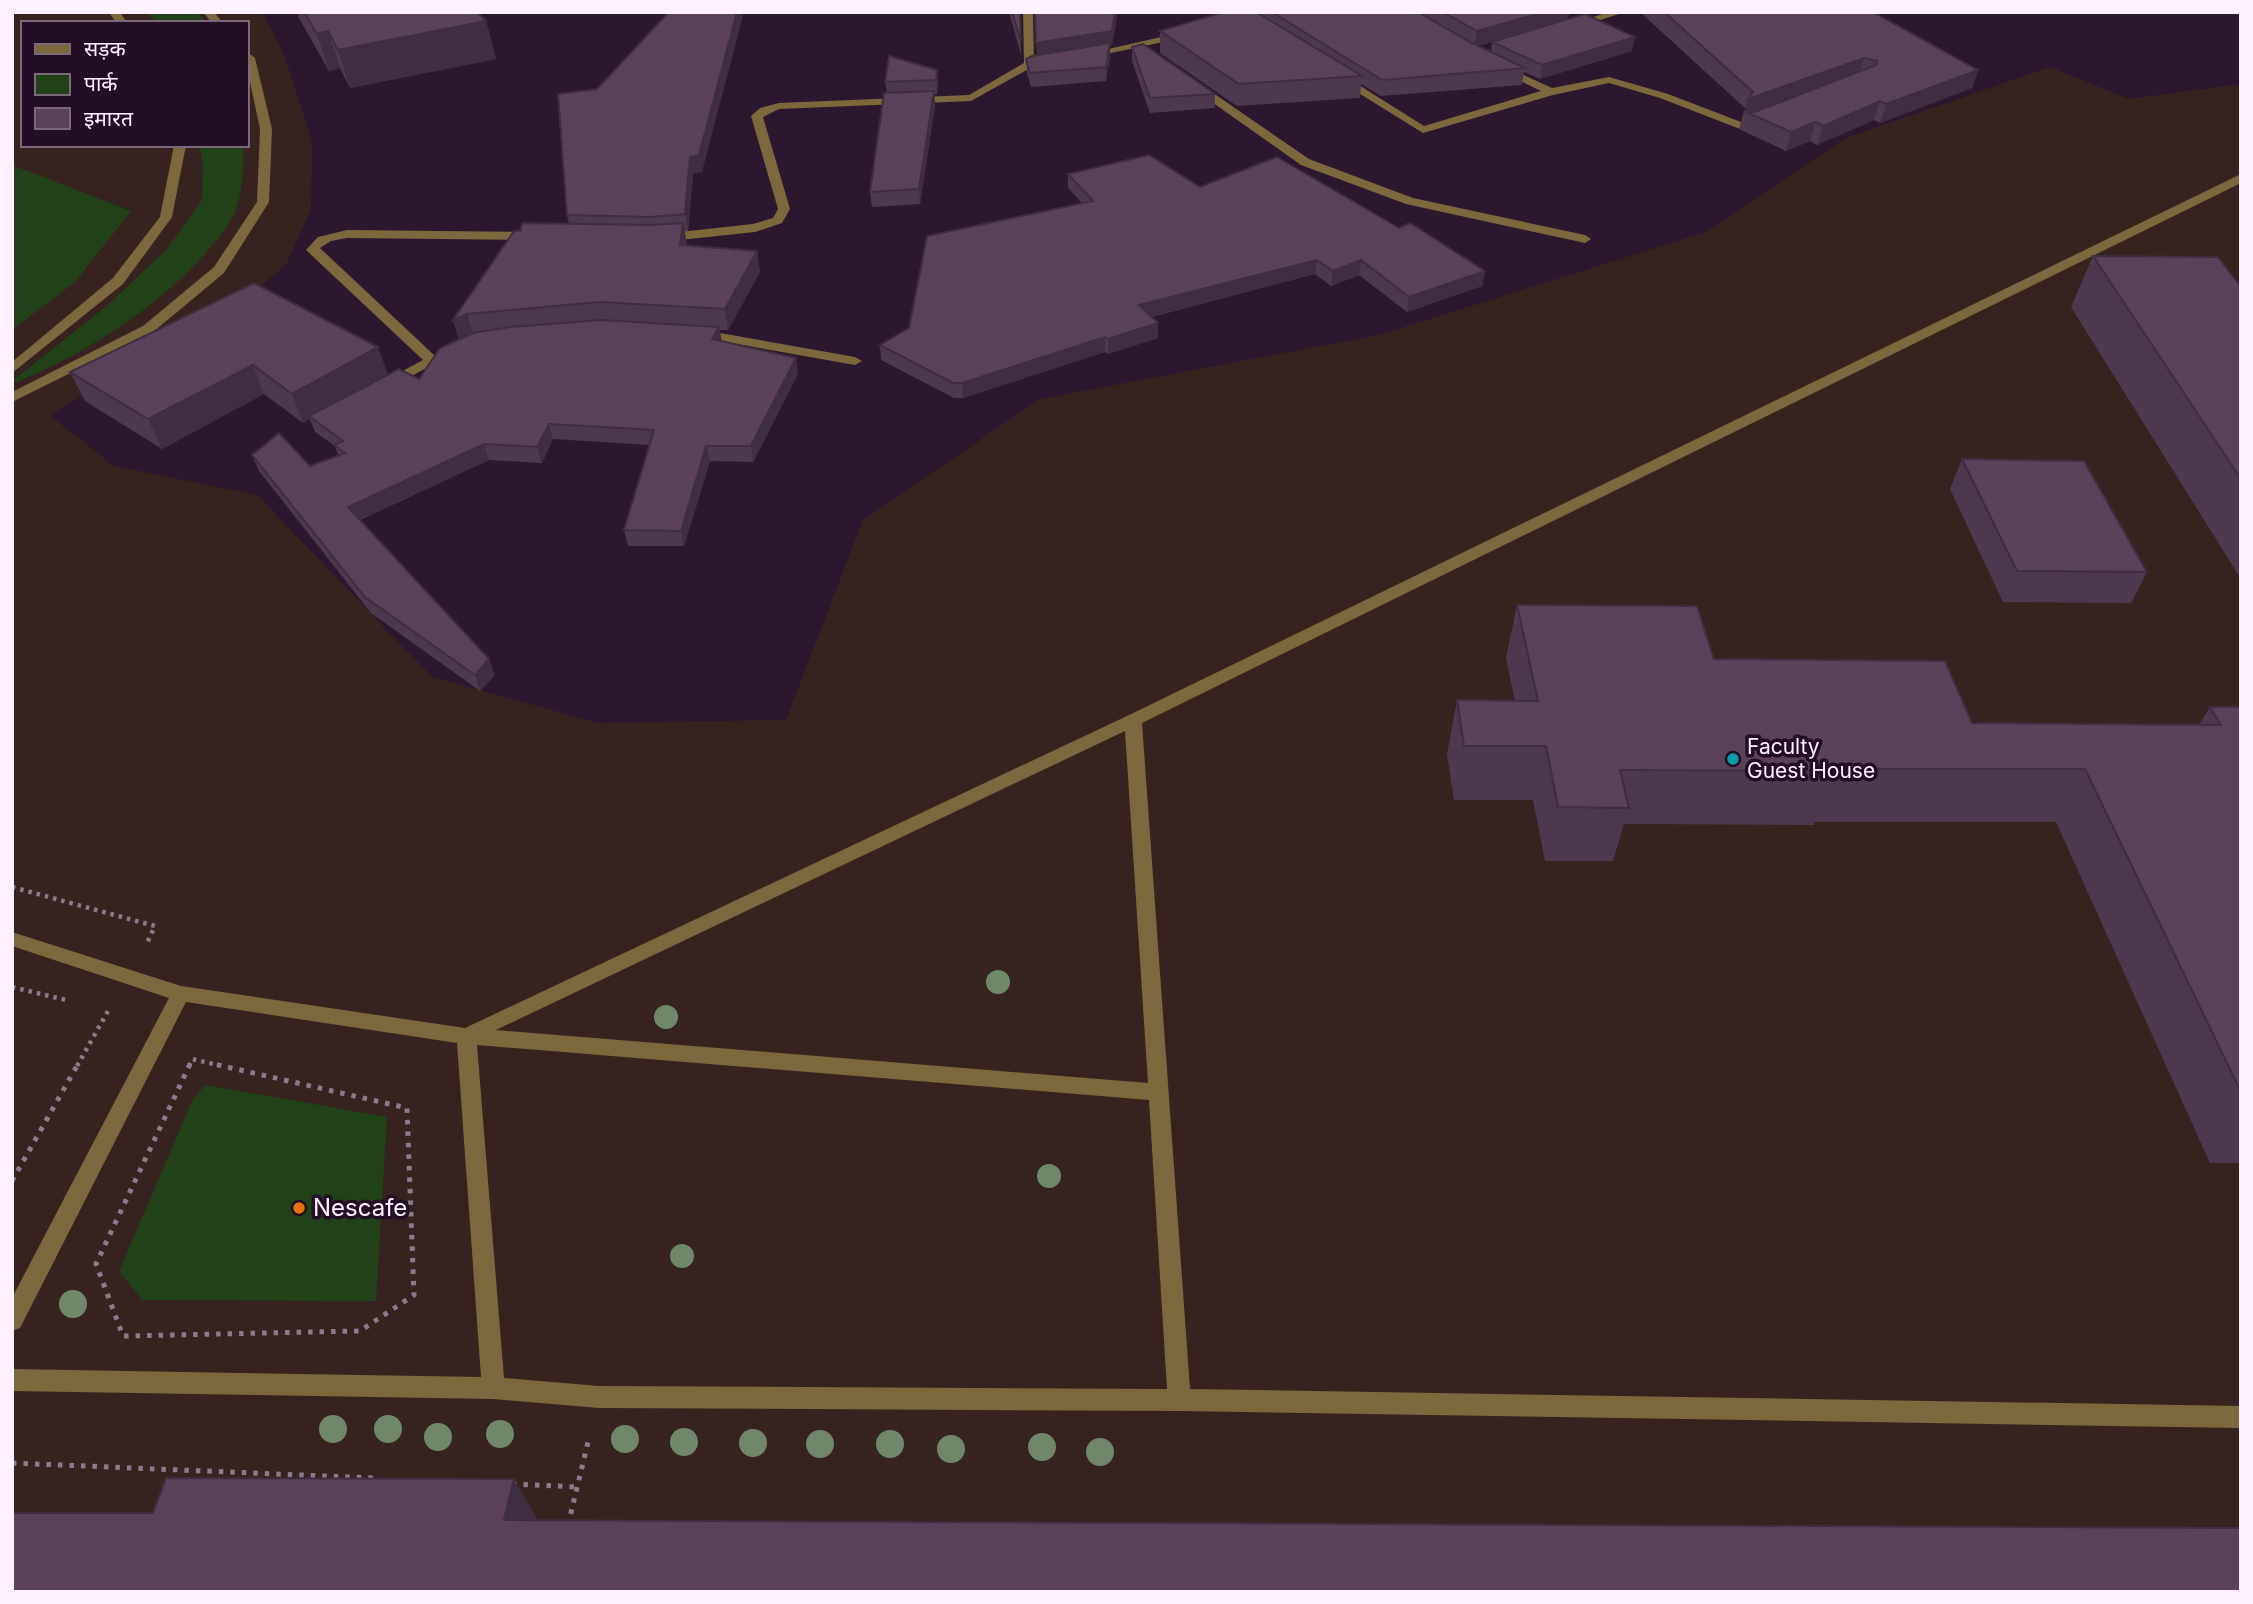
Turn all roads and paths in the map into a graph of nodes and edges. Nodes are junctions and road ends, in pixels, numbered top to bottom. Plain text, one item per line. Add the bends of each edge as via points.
1 (1028, 12) edge
2 (1620, 12) edge
3 (1567, 27) edge
4 (1191, 32) edge
5 (1138, 46) junction
6 (1149, 54) edge
7 (248, 56) edge
8 (1070, 57) edge
9 (1056, 60) edge
10 (1029, 64) junction
11 (1495, 65) edge
12 (1333, 74) edge
13 (1183, 77) edge
14 (1551, 92) junction
15 (1774, 115) edge
16 (180, 147) edge
17 (2241, 178) edge
18 (556, 237) edge
19 (645, 239) edge
20 (1585, 239) dead end
21 (677, 332) edge
22 (453, 351) edge
23 (432, 361) junction
24 (856, 362) dead end
25 (12, 369) edge
26 (371, 393) edge
27 (12, 398) edge
28 (1133, 720) junction
29 (12, 939) edge
30 (12, 987) edge
31 (181, 994) junction
32 (72, 1002) dead end
33 (96, 1008) dead end
34 (108, 1011) dead end
35 (466, 1035) junction
36 (192, 1059) joint
37 (1158, 1092) junction
38 (12, 1321) edge
39 (12, 1381) edge
40 (494, 1388) junction
41 (599, 1397) junction
42 (1179, 1400) junction
43 (2241, 1417) edge
44 (12, 1463) edge
45 (384, 1479) edge
46 (508, 1484) edge
47 (577, 1487) junction
48 (565, 1539) edge

1 - 10 street
2 - 3 street
4 - 5 street
5 - 6 street
5 - 8 street
7 - 27 street via 266,129 263,202 219,270 148,329
9 - 10 street
10 - 19 street via 971,98 764,110 757,116 784,209 778,220 755,229
11 - 14 street
12 - 14 street via 1423,130
13 - 20 street via 1305,162 1410,201
14 - 15 street via 1609,80 1740,125
16 - 25 street via 166,217 126,271
17 - 28 street
18 - 23 street via 347,234 317,242 312,250
21 - 24 street via 718,335
22 - 23 street
23 - 26 street
28 - 35 street
28 - 37 street
29 - 31 street
30 - 32 path
31 - 35 street
31 - 38 street
33 - 34 path
35 - 37 street
35 - 40 street
36 - 36 path via 96,1264 123,1336 360,1331 414,1295 407,1108
37 - 42 street
39 - 40 street
40 - 41 street
41 - 42 street
41 - 47 path
42 - 43 street
44 - 45 path
46 - 47 path
47 - 48 path

